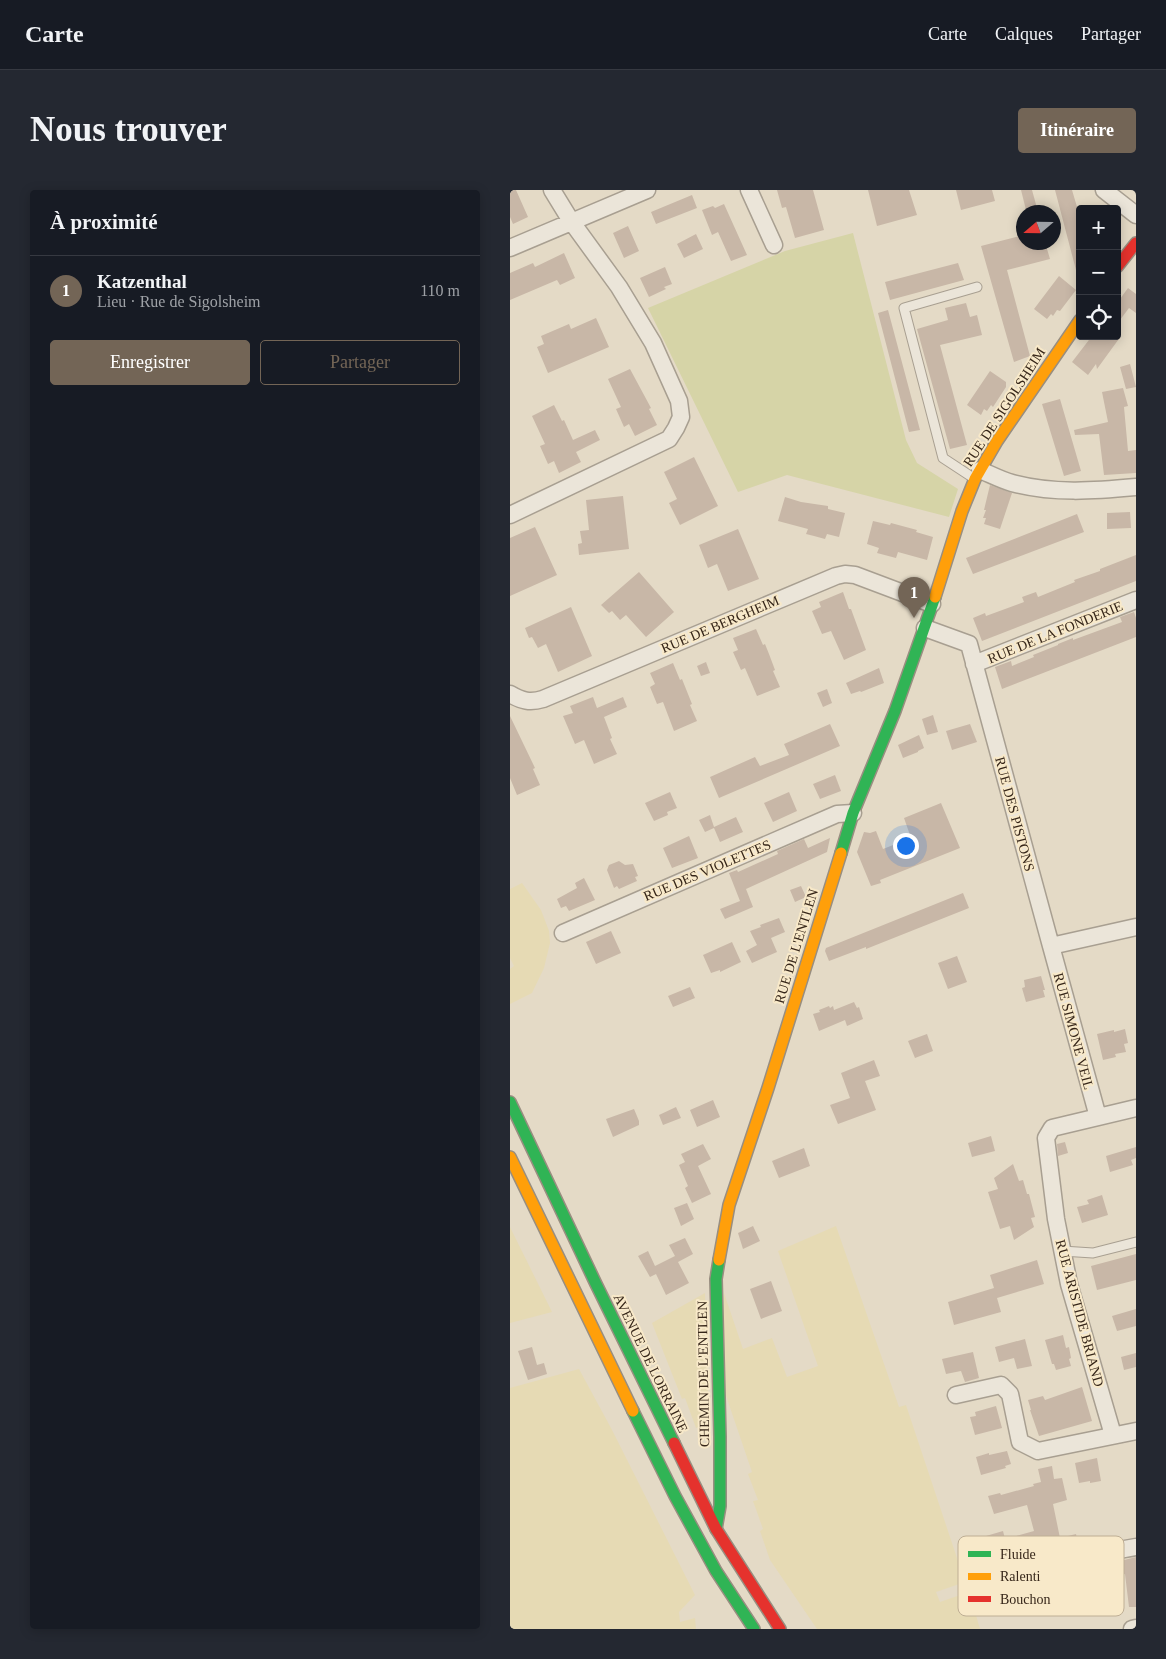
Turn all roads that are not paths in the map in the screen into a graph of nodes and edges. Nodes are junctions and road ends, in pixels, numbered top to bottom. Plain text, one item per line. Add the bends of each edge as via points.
1 (552, 190) edge
2 (647, 190) edge
3 (749, 190) edge
4 (1104, 190) edge
5 (1136, 215) edge
6 (572, 221) junction
7 (1136, 243) edge
8 (774, 244) dead end
9 (510, 248) edge
10 (1121, 262) edge
11 (977, 287) dead end
12 (1076, 326) edge
13 (977, 474) junction
14 (1136, 487) edge
15 (510, 515) edge
16 (1136, 600) edge
17 (932, 604) junction
18 (925, 628) junction
19 (974, 664) junction
20 (510, 694) edge
21 (853, 813) junction
22 (1136, 927) edge
23 (563, 933) dead end
24 (1051, 946) junction
25 (510, 1102) edge
26 (1136, 1108) edge
27 (1098, 1117) junction
28 (510, 1157) edge
29 (1136, 1242) edge
30 (1062, 1251) junction
31 (716, 1279) joint
32 (956, 1395) dead end
33 (1136, 1431) edge
34 (1113, 1435) junction
35 (716, 1529) junction
36 (1136, 1628) edge
37 (754, 1629) edge
38 (780, 1629) edge
39 (1132, 1629) edge

1 - 6 street
2 - 6 street
3 - 8 street
4 - 5 street
6 - 9 street
6 - 15 street via 619,287 653,343 679,401 680,418 669,439
7 - 10 street
11 - 13 lane via 904,308 943,458
12 - 13 street, RUE DE SIGOLSHEIM
13 - 14 street via 1049,490 1075,492
13 - 17 street, RUE DE SIGOLSHEIM
16 - 19 street, RUE DE LA FONDERIE
17 - 18 street, RUE DE SIGOLSHEIM
17 - 20 street, RUE DE BERGHEIM via 845,574 543,699 532,702
18 - 19 street, RUE DES PISTONS via 969,644
18 - 21 street, RUE DE L'ENTLEN via 896,711
19 - 24 street, RUE DES PISTONS
21 - 23 street, RUE DES VIOLETTES via 837,814
21 - 31 street, RUE DE L'ENTLEN via 729,1205
22 - 24 street
24 - 27 street, RUE SIMONE VEIL
25 - 35 street, AVENUE DE LORRAINE
26 - 27 street, RUE ARISTIDE BRIAND
27 - 30 street, RUE ARISTIDE BRIAND via 1052,1128 1046,1138
28 - 37 street via 675,1496 716,1571
29 - 30 lane via 1093,1253
30 - 34 street, RUE ARISTIDE BRIAND
31 - 35 street, CHEMIN DE L'ENTLEN via 720,1506
32 - 34 street via 1001,1385 1010,1394 1020,1442 1038,1451
33 - 34 street
35 - 38 street, AVENUE DE LORRAINE
36 - 39 street

